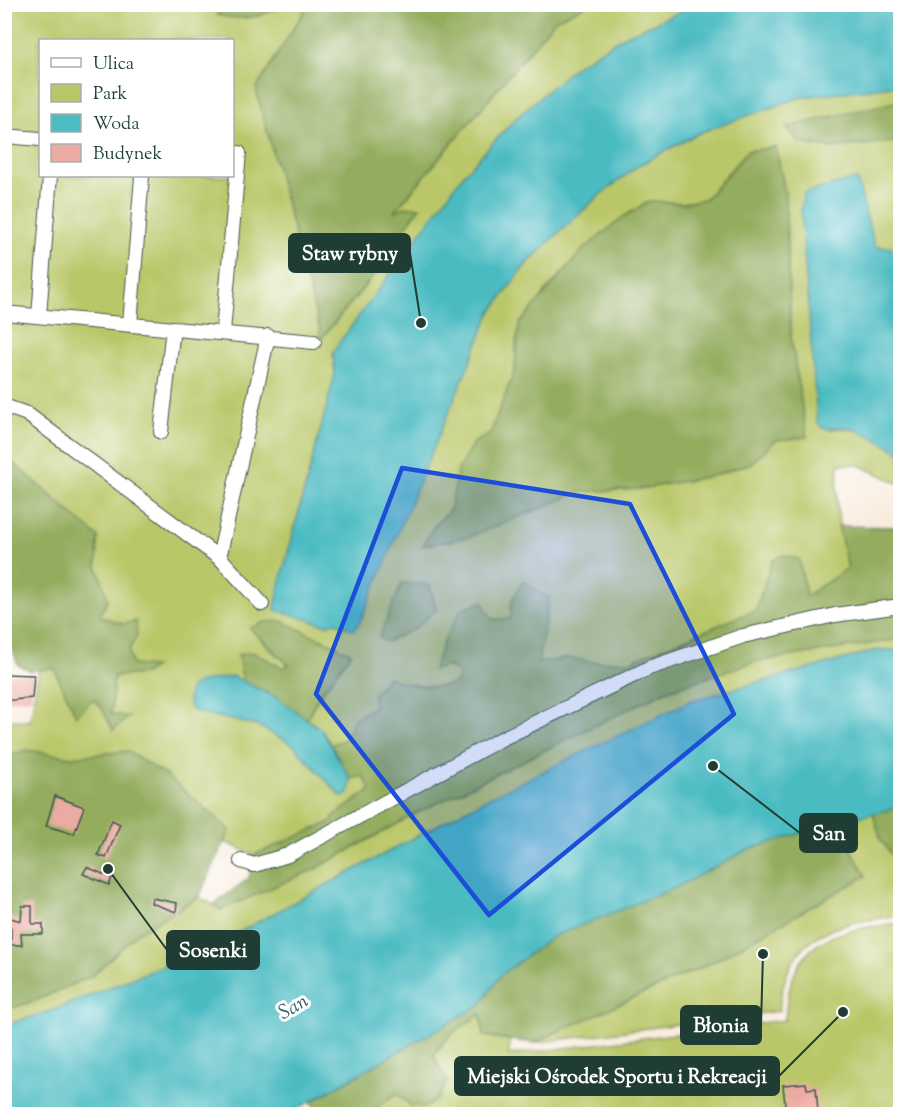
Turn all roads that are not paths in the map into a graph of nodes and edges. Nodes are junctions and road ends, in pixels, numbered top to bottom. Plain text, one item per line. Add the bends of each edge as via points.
1 (4, 136) edge
2 (39, 139) edge
3 (239, 153) edge
4 (50, 177) edge
5 (142, 177) edge
6 (4, 313) edge
7 (39, 316) junction
8 (130, 324) junction
9 (173, 328) junction
10 (224, 332) junction
11 (268, 336) junction
12 (314, 342) dead end
13 (4, 406) edge
14 (161, 432) dead end
15 (219, 558) junction
16 (262, 604) dead end
17 (900, 606) edge
18 (241, 861) dead end

1 - 2 lane
3 - 10 lane
4 - 7 lane
5 - 8 lane
6 - 7 lane
7 - 8 lane
8 - 9 lane
9 - 10 lane
9 - 14 lane
10 - 11 lane
11 - 12 lane
11 - 15 lane
13 - 15 lane via 27,414
15 - 16 lane
17 - 18 lane via 835,615 743,636 649,668 520,730 288,855 254,865

